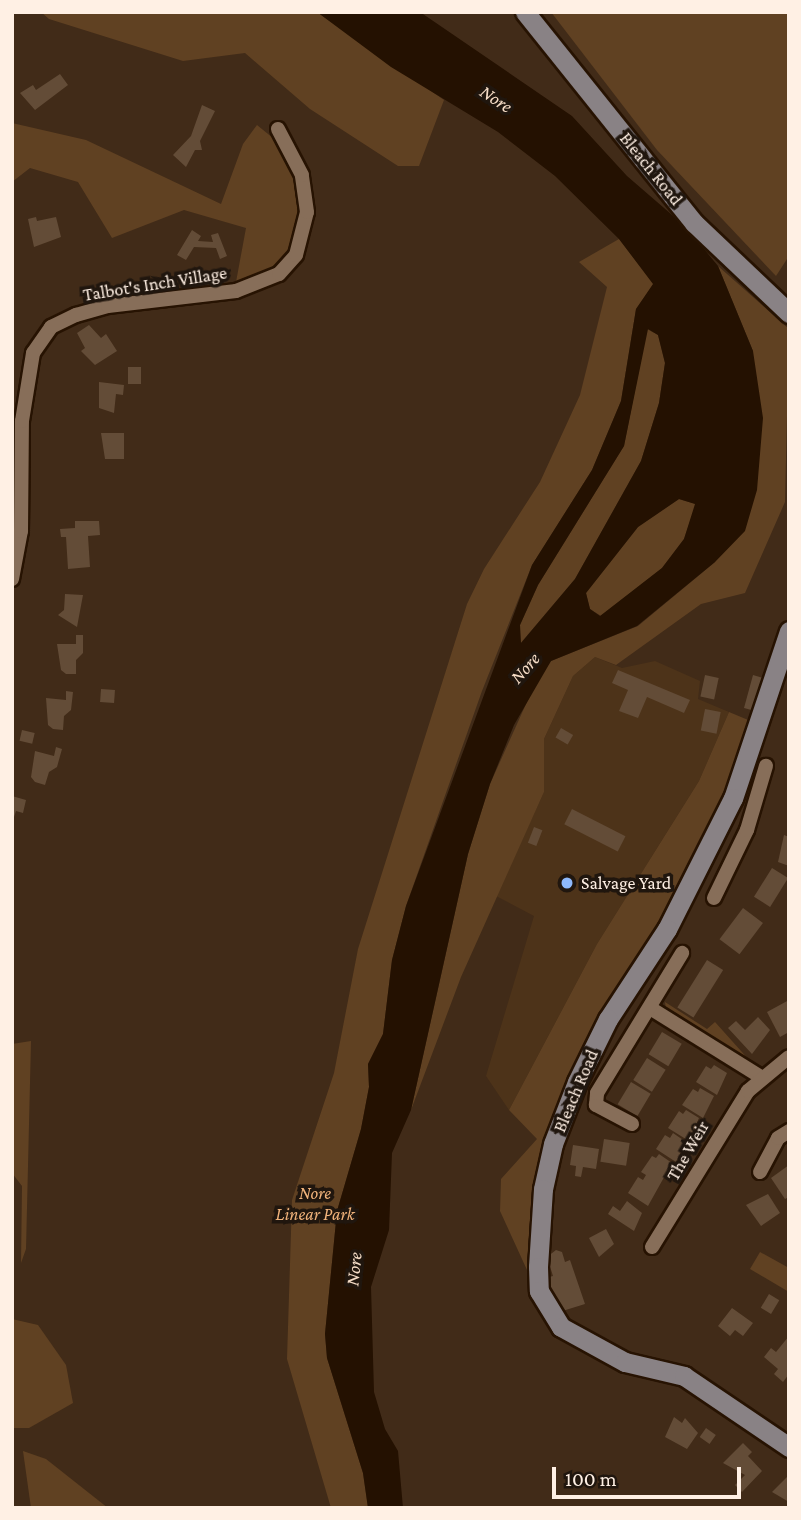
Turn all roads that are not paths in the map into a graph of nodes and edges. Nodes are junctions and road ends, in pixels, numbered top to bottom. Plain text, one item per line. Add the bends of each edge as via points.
1 (525, 12) edge
2 (278, 128) dead end
3 (789, 313) edge
4 (12, 579) edge
5 (789, 631) edge
6 (766, 766) dead end
7 (724, 818) junction
8 (747, 830) junction
9 (714, 898) dead end
10 (682, 953) dead end
11 (650, 1008) junction
12 (789, 1057) edge
13 (761, 1077) junction
14 (632, 1124) dead end
15 (779, 1133) edge
16 (760, 1172) dead end
17 (652, 1247) dead end
18 (789, 1447) edge

1 - 3 street, Bleach Road via 694,223
2 - 4 street, Talbot's Inch Village via 302,175 307,212 296,255 279,274 236,291 108,306 76,315 51,327 33,353 22,421 21,531
5 - 7 street, Bleach Road
6 - 8 street
7 - 8 street
7 - 18 street, Bleach Road via 667,929 608,1019 577,1082 553,1144 543,1189 539,1291 561,1327 588,1344 625,1362 684,1376
8 - 9 street
10 - 11 street
11 - 13 street
11 - 14 street via 597,1093 596,1105
12 - 13 street, The Weir
13 - 17 street, The Weir via 728,1119
15 - 16 street

